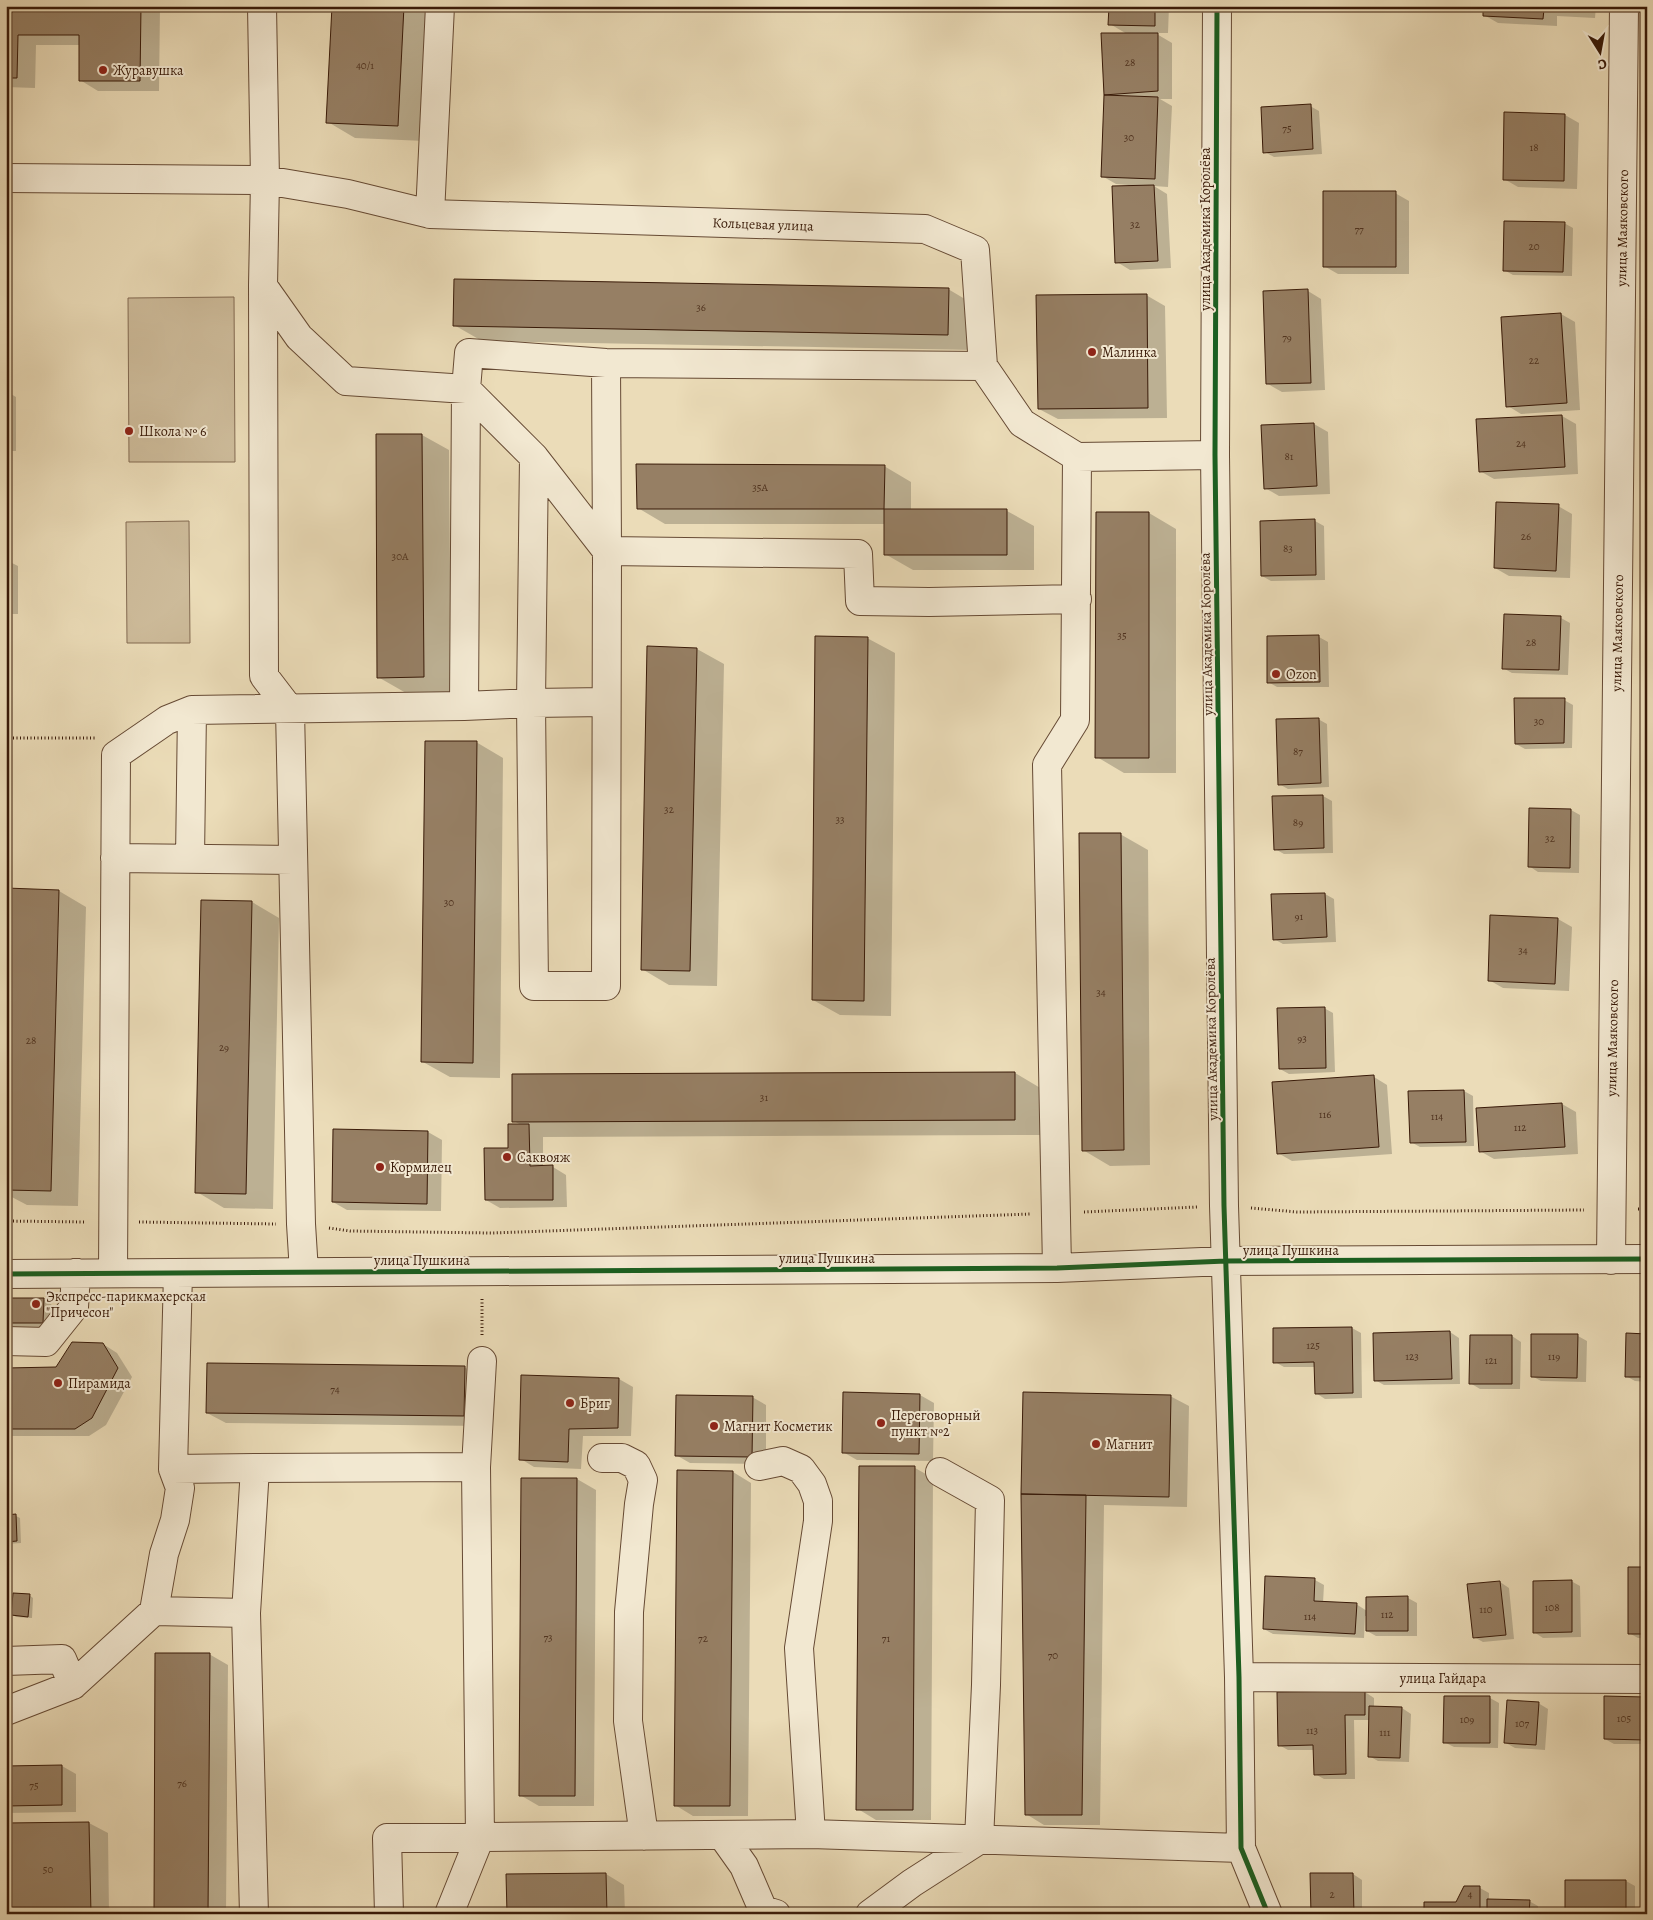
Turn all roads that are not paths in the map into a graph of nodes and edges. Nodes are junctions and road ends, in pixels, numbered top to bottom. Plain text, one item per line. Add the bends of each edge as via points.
1 (262, 6) edge
2 (440, 6) edge
3 (1216, 6) edge
4 (1624, 6) edge
5 (6, 178) edge
6 (265, 180) junction
7 (430, 214) junction
8 (263, 286) junction
9 (606, 363) junction
10 (983, 366) junction
11 (466, 389) junction
12 (1215, 454) junction
13 (534, 457) junction
14 (1077, 457) junction
15 (607, 552) junction
16 (1077, 599) junction
17 (531, 702) junction
18 (606, 702) junction
19 (464, 706) junction
20 (192, 710) junction
21 (290, 710) junction
22 (115, 858) junction
23 (190, 859) junction
24 (293, 860) junction
25 (1647, 1259) edge
26 (1611, 1260) junction
27 (1226, 1261) junction
28 (1057, 1268) junction
29 (304, 1272) junction
30 (76, 1273) junction
31 (113, 1273) junction
32 (178, 1273) junction
33 (6, 1274) edge
34 (6, 1341) edge
35 (482, 1361) road end
36 (602, 1458) dead end
37 (759, 1466) dead end
38 (476, 1467) junction
39 (173, 1468) junction
40 (255, 1468) junction
41 (940, 1472) dead end
42 (154, 1611) junction
43 (246, 1613) junction
44 (6, 1661) edge
45 (1239, 1677) junction
46 (1647, 1679) edge
47 (73, 1685) junction
48 (6, 1711) edge
49 (811, 1834) junction
50 (722, 1835) junction
51 (644, 1836) junction
52 (480, 1837) junction
53 (979, 1840) junction
54 (1241, 1848) junction
55 (254, 1914) edge
56 (389, 1914) edge
57 (449, 1914) edge
58 (776, 1914) edge
59 (870, 1914) edge
60 (1268, 1914) edge

1 - 6 street
2 - 7 street
3 - 12 street, улица Академика Королёва
4 - 26 street, улица Маяковского
5 - 6 street
6 - 7 street via 348,194
6 - 8 street
7 - 10 street, Кольцевая улица via 925,229 975,250
8 - 11 street via 299,337 346,382
8 - 21 street via 264,676
9 - 10 street
9 - 11 street via 469,353
9 - 15 street
10 - 14 street via 1022,423
11 - 13 street
11 - 19 street
12 - 14 street
12 - 27 street, улица Академика Королёва
13 - 15 street
13 - 17 street
14 - 16 street
15 - 16 street via 858,554 860,601
15 - 18 street
16 - 28 street via 1075,720 1047,766
17 - 18 street
17 - 18 street via 534,986 606,986
17 - 19 street
19 - 21 street
20 - 21 street
20 - 22 street via 166,720 116,755
20 - 23 street
21 - 24 street
22 - 23 street
22 - 31 street
23 - 24 street
24 - 29 street
25 - 26 street, улица Пушкина
26 - 27 street, улица Пушкина
27 - 28 street, улица Пушкина
27 - 45 street, улица Академика Королёва
28 - 29 street, улица Пушкина
29 - 32 street, улица Пушкина
30 - 31 street, улица Пушкина
30 - 33 street, улица Пушкина
30 - 34 street via 74,1307 46,1342
31 - 32 street, улица Пушкина
32 - 39 street
35 - 38 street
36 - 51 street via 622,1458 636,1464 643,1480 630,1612 628,1721
37 - 49 street via 783,1461 801,1469 812,1484 818,1501 818,1521 799,1648
38 - 40 street
38 - 52 street
39 - 40 street
39 - 42 street via 180,1488
40 - 43 street
41 - 53 street via 990,1500
42 - 43 street
42 - 47 street
43 - 55 street
44 - 47 street via 62,1659
45 - 46 street, улица Гайдара
45 - 54 street, улица Академика Королёва
47 - 48 street
49 - 50 street
49 - 53 street
50 - 51 street
50 - 58 street via 744,1866 763,1910
51 - 52 street
52 - 56 street via 387,1838
52 - 57 street
53 - 54 street
53 - 59 street
54 - 60 street

